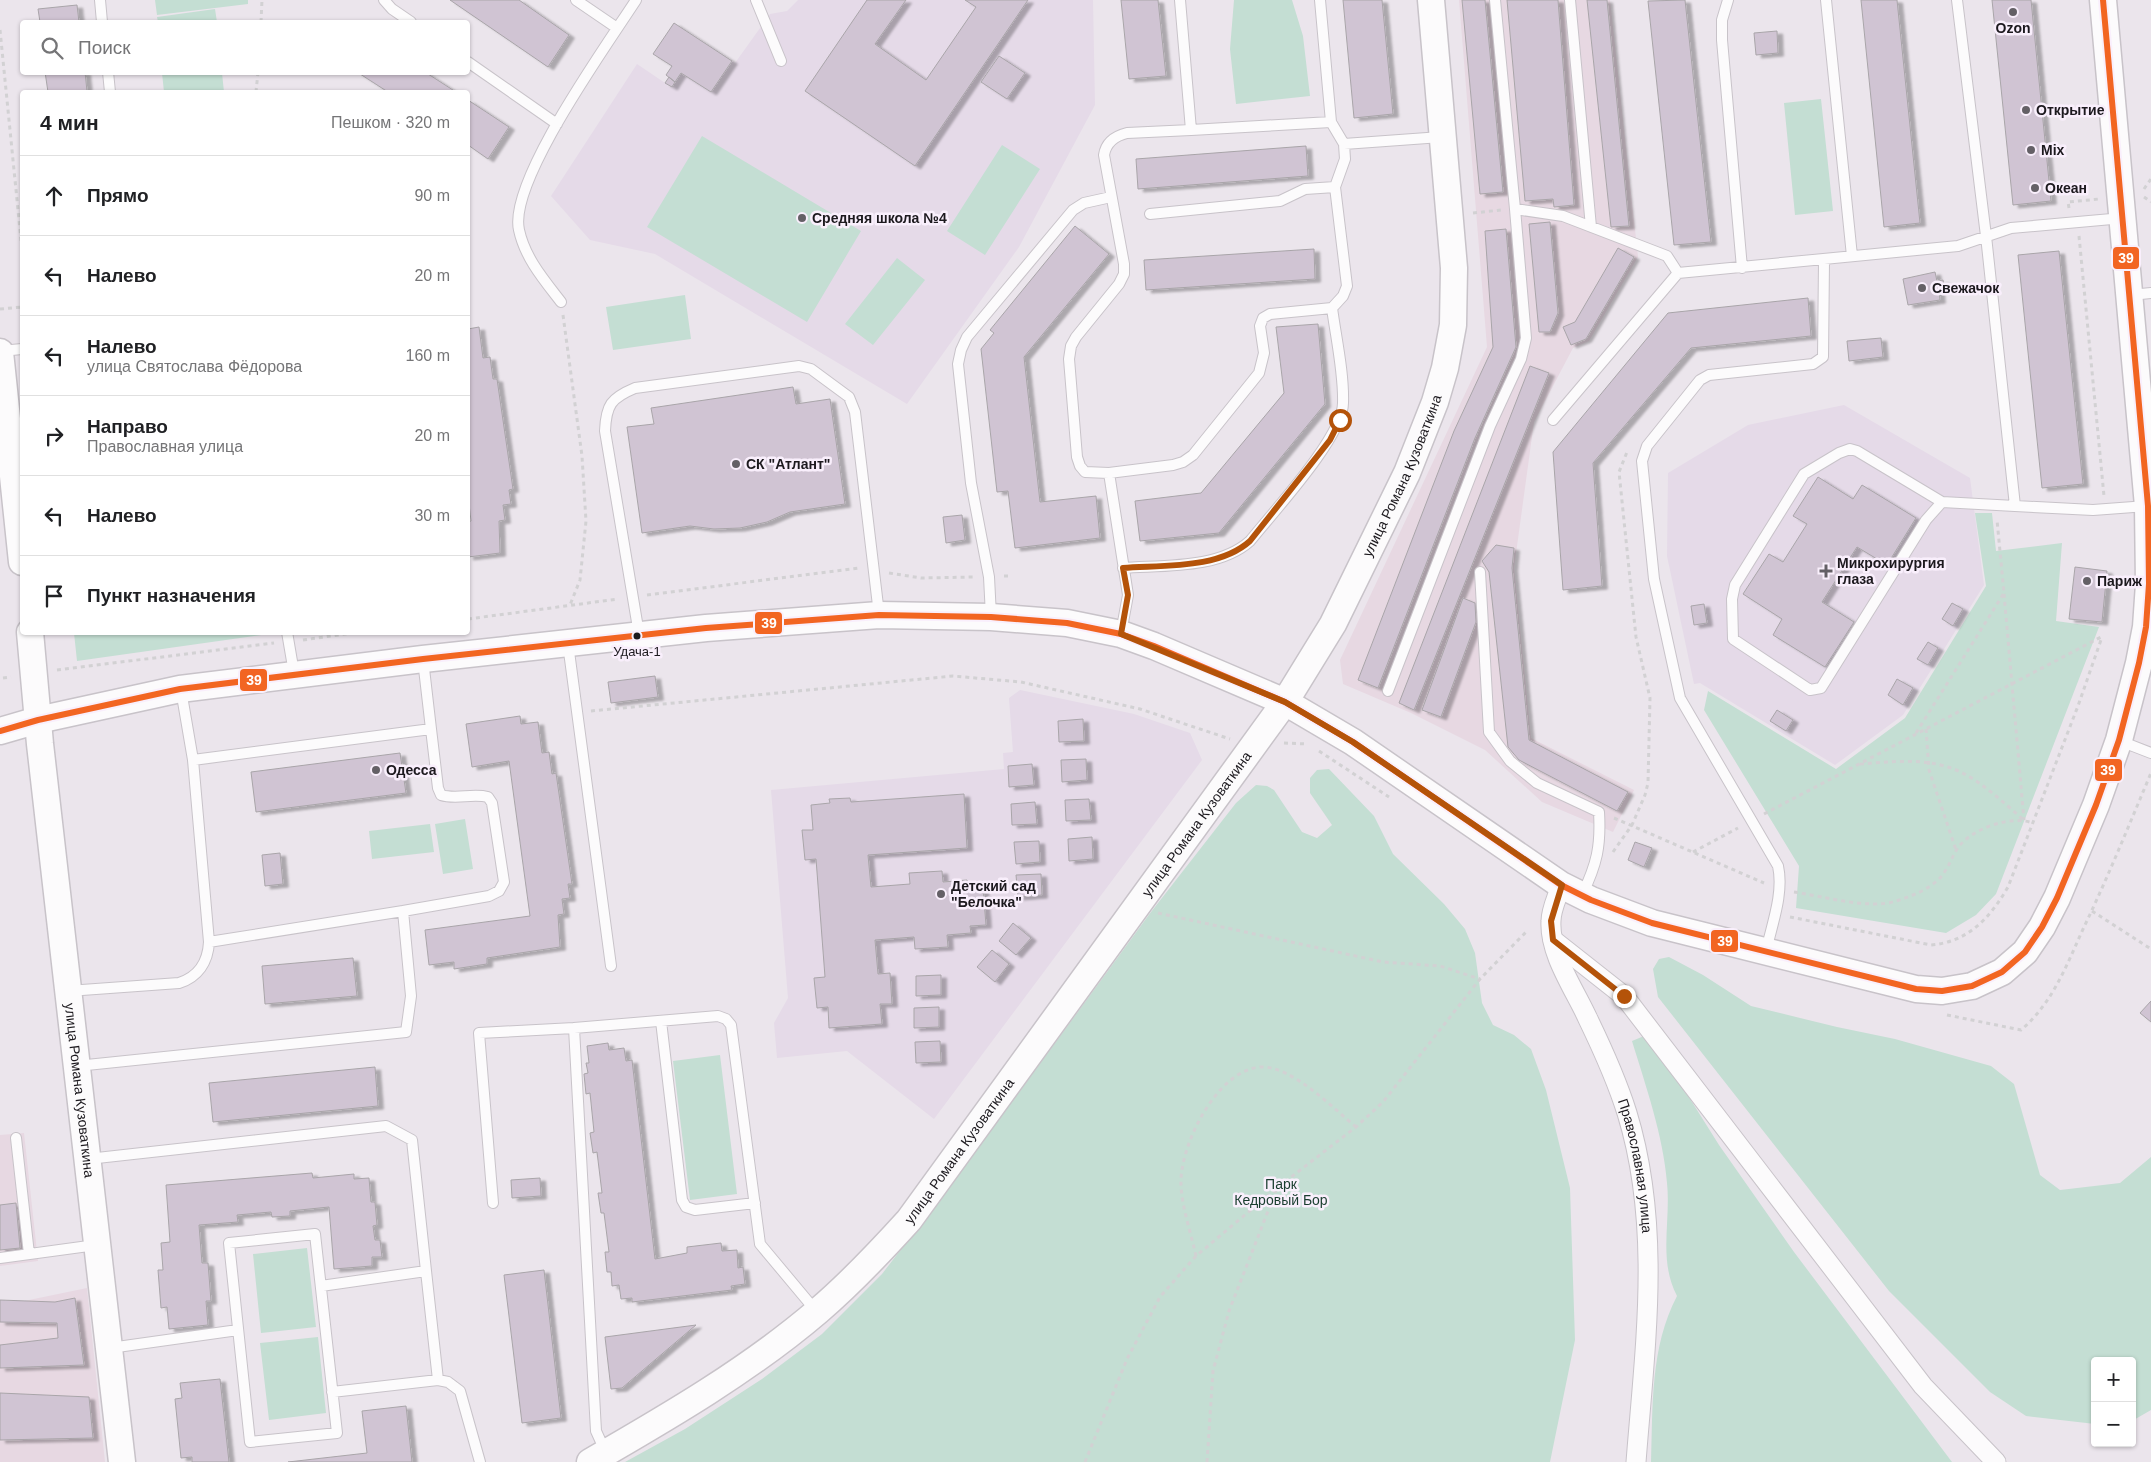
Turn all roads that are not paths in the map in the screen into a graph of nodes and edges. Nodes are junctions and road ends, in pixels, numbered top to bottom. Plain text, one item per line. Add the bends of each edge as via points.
1 (100, 0) edge
2 (384, 0) edge
3 (576, 0) edge
4 (636, 0) edge
5 (756, 0) edge
6 (1180, 0) edge
7 (1320, 0) edge
8 (1431, 0) edge
9 (1496, 0) edge
10 (1570, 0) edge
11 (1728, 0) edge
12 (1826, 0) edge
13 (1957, 0) edge
14 (2103, 0) edge
15 (102, 20) edge
16 (408, 20) edge
17 (618, 28) junction
18 (781, 61) dead end
19 (470, 63) edge
20 (108, 75) edge
21 (110, 90) edge
22 (1332, 122) junction
23 (557, 124) junction
24 (1191, 130) junction
25 (1442, 137) junction
26 (1344, 144) junction
27 (1335, 187) junction
28 (1111, 197) junction
29 (1515, 209) junction
30 (1150, 214) dead end
31 (2124, 217) junction
32 (1591, 227) junction
33 (1986, 236) junction
34 (1852, 256) junction
35 (1824, 261) junction
36 (1742, 268) junction
37 (1678, 273) junction
38 (2141, 294) edge
39 (561, 302) road end
40 (1332, 308) junction
41 (20, 349) edge
42 (0, 352) edge
43 (3, 410) edge
44 (1553, 420) dead end
45 (1109, 473) junction
46 (1942, 502) junction
47 (2015, 506) junction
48 (2148, 506) junction
49 (20, 546) edge
50 (1123, 568) junction
51 (1480, 572) dead end
52 (879, 615) junction
53 (991, 617) junction
54 (1121, 634) junction
55 (30, 635) edge
56 (639, 636) junction
57 (288, 637) edge
58 (568, 644) junction
59 (423, 659) junction
60 (2145, 665) edge
61 (294, 674) junction
62 (180, 690) junction
63 (1388, 691) dead end
64 (1285, 702) junction
65 (38, 720) junction
66 (431, 729) junction
67 (0, 731) edge
68 (2119, 740) junction
69 (2151, 753) edge
70 (193, 760) junction
71 (1572, 890) junction
72 (403, 912) junction
73 (1553, 940) junction
74 (208, 942) junction
75 (1766, 952) junction
76 (611, 966) dead end
77 (68, 991) junction
78 (661, 1022) junction
79 (574, 1028) junction
80 (77, 1066) junction
81 (16, 1138) dead end
82 (88, 1159) junction
83 (493, 1203) dead end
84 (755, 1203) junction
85 (99, 1245) junction
86 (28, 1254) junction
87 (0, 1258) edge
88 (426, 1271) junction
89 (321, 1286) junction
90 (817, 1312) junction
91 (238, 1330) junction
92 (110, 1348) junction
93 (438, 1380) junction
94 (332, 1392) junction
95 (598, 1458) edge
96 (122, 1462) edge
97 (480, 1462) edge
98 (1636, 1462) edge
99 (1996, 1462) edge

1 - 15 lane
2 - 16 lane
3 - 17 lane
4 - 17 lane
5 - 18 lane
6 - 24 lane
7 - 22 lane
8 - 25 street, улица Романа Кузоваткина
9 - 29 lane
10 - 32 lane
11 - 36 lane via 1722,20 1722,40
12 - 34 lane
13 - 33 lane
14 - 31 street
17 - 23 lane
19 - 23 lane
20 - 21 lane
22 - 24 lane
22 - 26 lane
23 - 39 lane via 542,147 518,208 519,229 527,253
24 - 28 lane via 1127,132 1112,139 1104,155
25 - 26 lane
25 - 64 street, улица Романа Кузоваткина via 1454,268 1453,325 1445,368 1407,473 1333,624
26 - 27 lane via 1345,159
27 - 30 lane via 1305,189 1280,202
27 - 40 lane via 1347,286
28 - 45 lane via 1124,274 1076,337 1069,359 1080,466 1085,472
28 - 53 lane via 1084,203 1073,210 966,337 960,350 958,364 972,483 989,577
29 - 32 lane via 1563,216
29 - 63 lane via 1526,338 1521,359 1490,426
31 - 33 lane via 2011,228
31 - 38 street
32 - 37 lane via 1667,256
33 - 34 lane via 1958,246
33 - 47 lane
34 - 35 lane
35 - 36 lane
35 - 75 lane via 1823,358 1813,364 1709,375 1700,380 1647,446 1642,461 1654,579 1680,698 1778,866 1780,889
36 - 37 lane
37 - 44 lane
38 - 48 street via 2140,376
40 - 45 lane via 1270,314 1263,318 1260,326 1264,354 1259,373 1193,455 1173,465
40 - 50 lane via 1343,404 1340,420 1330,440 1250,541 1218,560
41 - 42 lane
42 - 43 street
43 - 49 street
45 - 50 lane
46 - 46 lane via 1857,451 1844,450 1812,467 1804,474 1735,585 1732,599 1734,639 1810,690 1821,688 1926,520
46 - 47 lane
47 - 48 lane via 2104,509
48 - 60 street via 2149,592
50 - 54 lane via 1128,595
51 - 71 lane via 1489,732 1510,761 1537,783 1599,812 1598,858
52 - 53 street
52 - 56 street
52 - 56 lane via 855,412 849,397 811,369 799,366 635,388 620,394 610,404 606,431
53 - 54 street via 1067,623
54 - 64 street
55 - 65 street, улица Романа Кузоваткина
56 - 58 street
57 - 61 lane
58 - 59 street
58 - 76 lane
59 - 61 street
59 - 66 lane
60 - 68 street
61 - 62 street
62 - 65 street
62 - 70 lane
64 - 71 street via 1353,742
64 - 90 street, улица Романа Кузоваткина via 909,1220 877,1256
65 - 67 street
65 - 77 street, улица Романа Кузоваткина
66 - 70 lane
66 - 72 lane via 441,795 478,794 488,796 492,803 504,882 499,891 489,896
68 - 69 lane
68 - 75 street via 2096,806 2042,927 2025,952 2002,972 1972,986 1942,991 1916,989
70 - 74 lane
71 - 73 street, Православная улица via 1551,921
71 - 75 street via 1652,923
72 - 74 lane
72 - 80 lane via 411,996 406,1032
73 - 98 street, Православная улица via 1613,1072 1627,1114 1643,1185 1649,1288
73 - 99 street via 1624,996 1923,1386
74 - 77 lane via 206,959 190,980
77 - 80 street, улица Романа Кузоваткина
78 - 79 lane
78 - 84 lane via 718,1016 731,1026
78 - 84 lane via 682,1200 686,1207 695,1210
79 - 83 lane via 479,1033
79 - 95 lane
80 - 82 street, улица Романа Кузоваткина
81 - 86 lane
82 - 85 street, улица Романа Кузоваткина
82 - 88 lane via 386,1126 412,1140
84 - 90 lane via 760,1244
85 - 86 lane
85 - 92 street, улица Романа Кузоваткина
86 - 87 lane
88 - 89 lane
88 - 93 lane
89 - 91 lane via 315,1234 229,1243
89 - 94 lane
90 - 95 street, улица Романа Кузоваткина via 724,1380
91 - 92 lane
91 - 94 lane via 250,1442 337,1432
92 - 96 street, улица Романа Кузоваткина
93 - 94 lane
93 - 97 lane via 448,1382 460,1391

